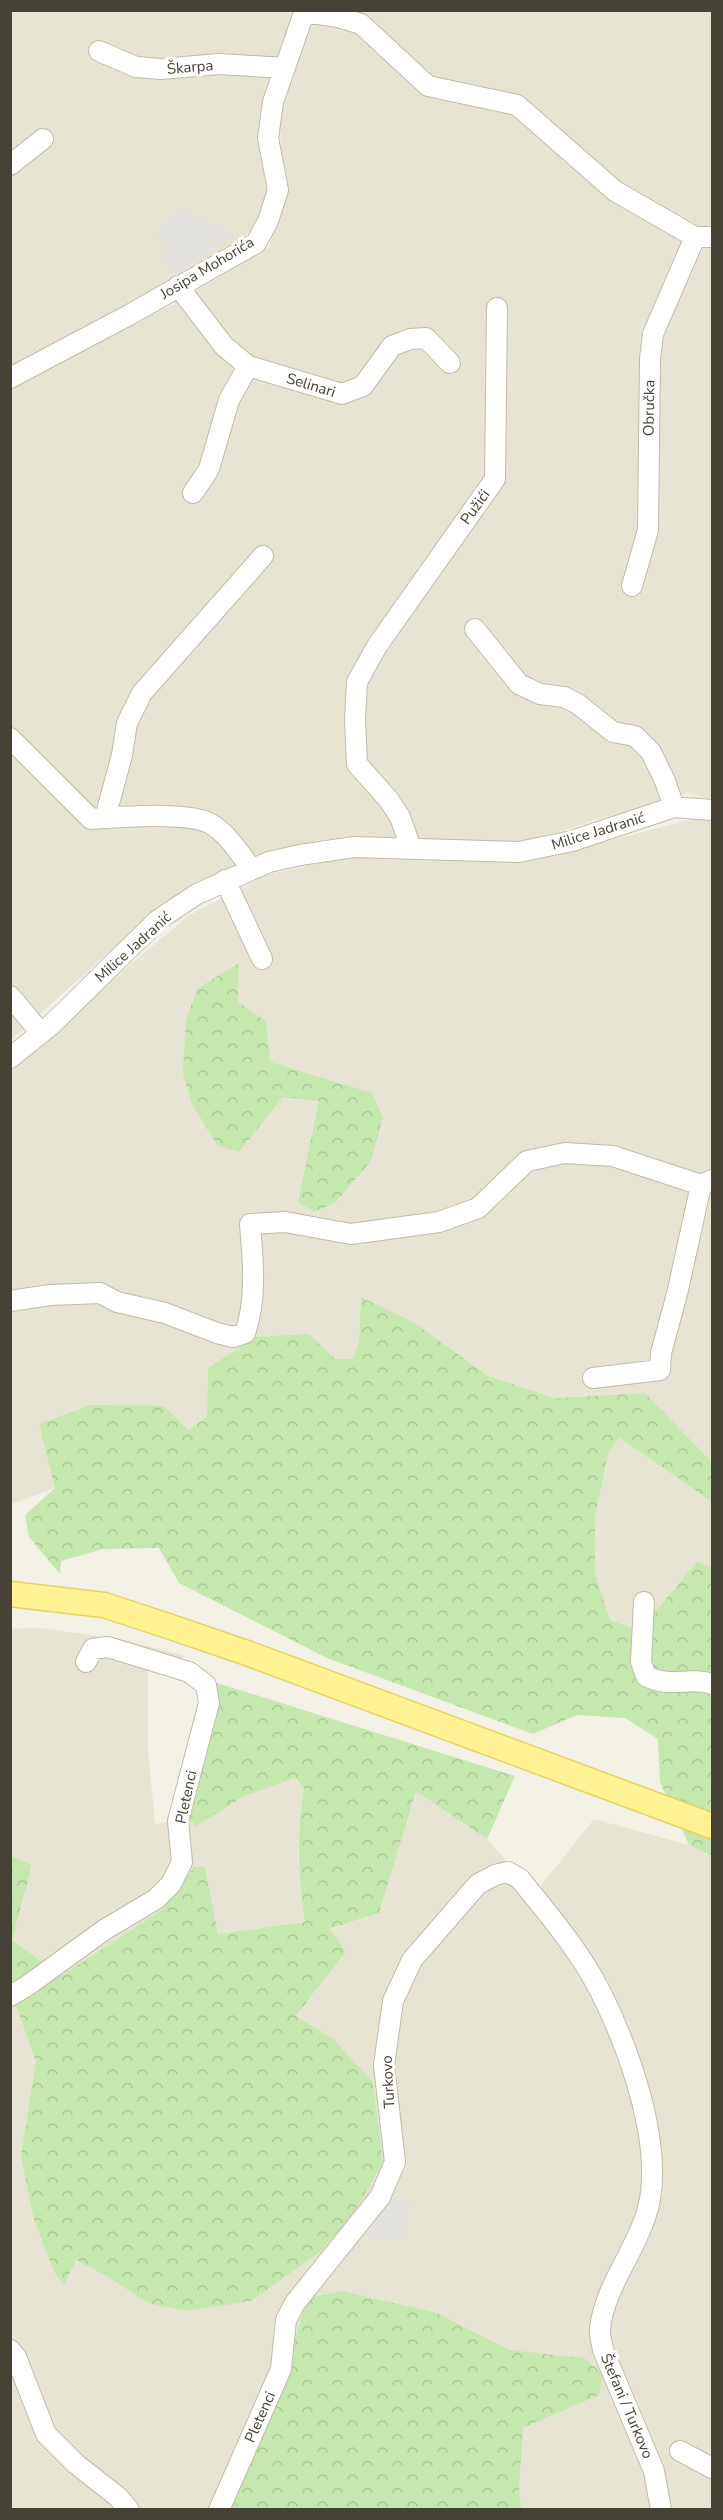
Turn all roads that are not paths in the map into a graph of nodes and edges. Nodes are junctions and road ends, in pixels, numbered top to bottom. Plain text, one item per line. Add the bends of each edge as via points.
1 (305, 11) edge
2 (99, 51) dead end
3 (285, 68) junction
4 (43, 139) dead end
5 (10, 165) edge
6 (704, 237) edge
7 (178, 286) junction
8 (497, 308) dead end
9 (450, 363) dead end
10 (248, 366) junction
11 (10, 378) edge
12 (193, 493) dead end
13 (263, 556) dead end
14 (632, 585) dead end
15 (475, 629) dead end
16 (10, 738) edge
17 (674, 807) junction
18 (712, 810) edge
19 (105, 818) junction
20 (411, 848) junction
21 (251, 868) junction
22 (225, 880) junction
23 (262, 959) dead end
24 (10, 996) edge
25 (41, 1033) junction
26 (10, 1058) edge
27 (707, 1182) edge
28 (10, 1301) edge
29 (593, 1378) dead end
30 (10, 1594) edge
31 (644, 1602) dead end
32 (86, 1662) dead end
33 (712, 1684) edge
34 (712, 1826) edge
35 (520, 1879) joint
36 (10, 1996) edge
37 (286, 2319) joint
38 (10, 2350) edge
39 (680, 2451) dead end
40 (712, 2468) edge
41 (128, 2509) edge
42 (219, 2510) edge
43 (661, 2510) edge

1 - 3 street, Josipa Mohorića
1 - 6 street via 361,24 428,86 517,105 615,191
2 - 3 street, Škarpa via 136,67 219,64
3 - 7 street, Josipa Mohorića via 273,102 268,138 278,190 268,221 256,243
4 - 5 street
6 - 14 street, Obručka via 653,334 648,530
7 - 10 street, Selinari via 224,346
7 - 11 street, Josipa Mohorića
8 - 20 street, Pužići via 495,479 377,646 357,682 357,764 400,817
9 - 10 street, Selinari via 426,338 410,339 392,346 363,386 342,394
10 - 12 street via 229,400 209,469
13 - 19 street via 142,693 127,723
15 - 17 street via 519,684 540,694 564,697 579,704 613,732 635,736 651,752
16 - 19 street via 91,819
17 - 18 street, Milice Jadranić
17 - 20 street, Milice Jadranić via 572,841 519,852
19 - 21 street via 161,816 212,824
20 - 21 street, Milice Jadranić via 324,850
21 - 22 street, Milice Jadranić
22 - 23 street
22 - 25 street, Milice Jadranić via 158,920
24 - 25 street
25 - 26 street, Milice Jadranić
27 - 28 street via 614,1156 565,1153 526,1161 478,1208 439,1222 351,1234 285,1222 250,1224 250,1319 245,1333 233,1337 100,1293
27 - 29 street via 661,1353 660,1370
30 - 34 main road via 114,1608 258,1657
31 - 33 street via 641,1662 646,1676 660,1683
32 - 36 street, Pletenci via 93,1649 108,1647 189,1672 206,1685 209,1703 178,1821 182,1862 171,1884 156,1899
35 - 37 street, Turkovo via 508,1872 478,1884 412,1960 393,2001 384,2065 395,2162 380,2198
35 - 43 street, Štefani / Turkovo via 593,1977 638,2086 648,2130 652,2178 646,2216 607,2302 600,2330 603,2350 654,2471
37 - 42 street, Pletenci via 281,2369
38 - 41 street via 46,2434
39 - 40 street

